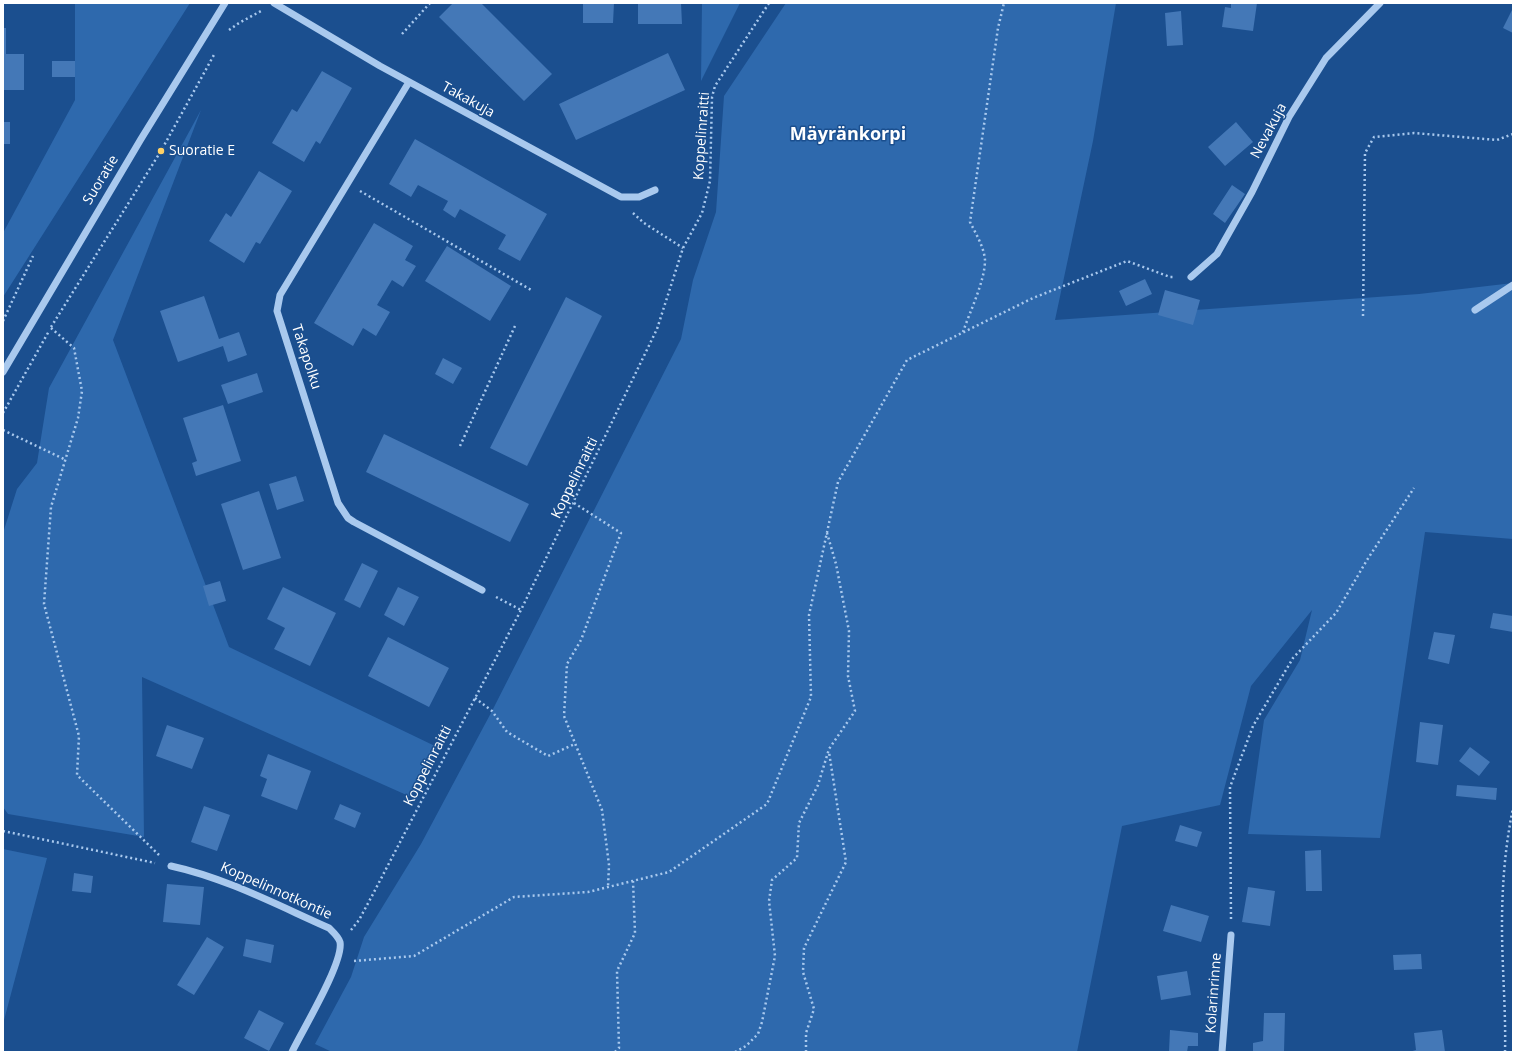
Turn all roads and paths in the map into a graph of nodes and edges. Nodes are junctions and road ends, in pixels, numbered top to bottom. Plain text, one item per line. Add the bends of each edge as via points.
1 (225, 3) edge
2 (274, 3) edge
3 (430, 3) edge
4 (769, 3) edge
5 (1004, 3) edge
6 (1380, 3) edge
7 (262, 11) dead end
8 (228, 32) dead end
9 (402, 34) dead end
10 (216, 52) dead end
11 (409, 82) junction
12 (1513, 134) edge
13 (348, 184) junction
14 (655, 190) dead end
15 (621, 197) junction
16 (683, 248) junction
17 (33, 256) dead end
18 (1191, 277) joint
19 (1513, 285) edge
20 (533, 291) dead end
21 (1475, 310) dead end
22 (1363, 316) dead end
23 (3, 321) edge
24 (515, 326) dead end
25 (50, 328) junction
26 (963, 332) junction
27 (3, 372) edge
28 (3, 413) edge
29 (3, 430) edge
30 (460, 446) dead end
31 (66, 460) junction
32 (1414, 488) dead end
33 (574, 503) junction
34 (827, 533) junction
35 (482, 590) joint
36 (521, 610) junction
37 (475, 698) junction
38 (575, 744) junction
39 (829, 749) junction
40 (1513, 808) edge
41 (3, 831) edge
42 (171, 866) junction
43 (632, 881) junction
44 (608, 887) junction
45 (1231, 936) joint
46 (340, 942) junction
47 (337, 962) junction
48 (292, 1052) edge
49 (615, 1052) edge
50 (735, 1052) edge
51 (806, 1052) edge
52 (1222, 1052) edge
53 (1505, 1052) edge

1 - 27 street, Suoratie via 133,152
2 - 11 street, Takakuja
3 - 9 path
4 - 16 path, Koppelinraitti via 714,86 710,181 702,213
5 - 26 path via 998,28 970,222 985,260
6 - 18 street, Nevakuja via 1326,58 1289,117 1252,192 1217,254
7 - 8 path via 238,23
10 - 25 path via 161,151
11 - 13 street, Takapolku
11 - 15 street, Takakuja
12 - 22 path via 1497,140 1414,133 1374,137 1365,153
13 - 20 path
13 - 35 street, Takapolku via 280,295 277,311 338,503 348,518 354,522
14 - 15 street via 639,197
15 - 16 path via 634,215
16 - 33 path, Koppelinraitti via 657,329
17 - 23 path
18 - 26 path via 1170,277 1127,261 1033,298
19 - 21 street
24 - 30 path
25 - 28 path
25 - 31 path via 74,348 82,392 78,418
26 - 34 path via 907,360 838,482
29 - 31 path
31 - 42 path via 51,507 44,604 79,736 77,775
32 - 45 path via 1336,613 1293,658 1253,726 1230,787
33 - 36 path, Koppelinraitti
33 - 38 path via 621,533 581,640 567,664 564,716
34 - 39 path via 836,564 849,632 848,676 855,711
34 - 43 path via 809,614 811,697 767,804 669,872
35 - 36 path
36 - 37 path, Koppelinraitti
37 - 38 path via 492,711 507,732 548,756
37 - 46 path, Koppelinraitti via 359,920
38 - 44 path via 602,810 609,865
39 - 50 path via 818,785 799,823 796,858 772,880 769,901 775,956 762,1022 758,1034 746,1046
39 - 51 path via 846,862 804,948 803,972 814,1009 806,1032
40 - 53 path via 1503,876
41 - 42 path
42 - 46 street, Koppelinnotkontie via 195,871 226,883 322,925 336,934
43 - 44 path
43 - 49 path via 635,933 617,971 618,1048
44 - 47 path via 588,892 514,897 414,956
45 - 52 street, Kolarinrinne
46 - 47 street
47 - 48 street

